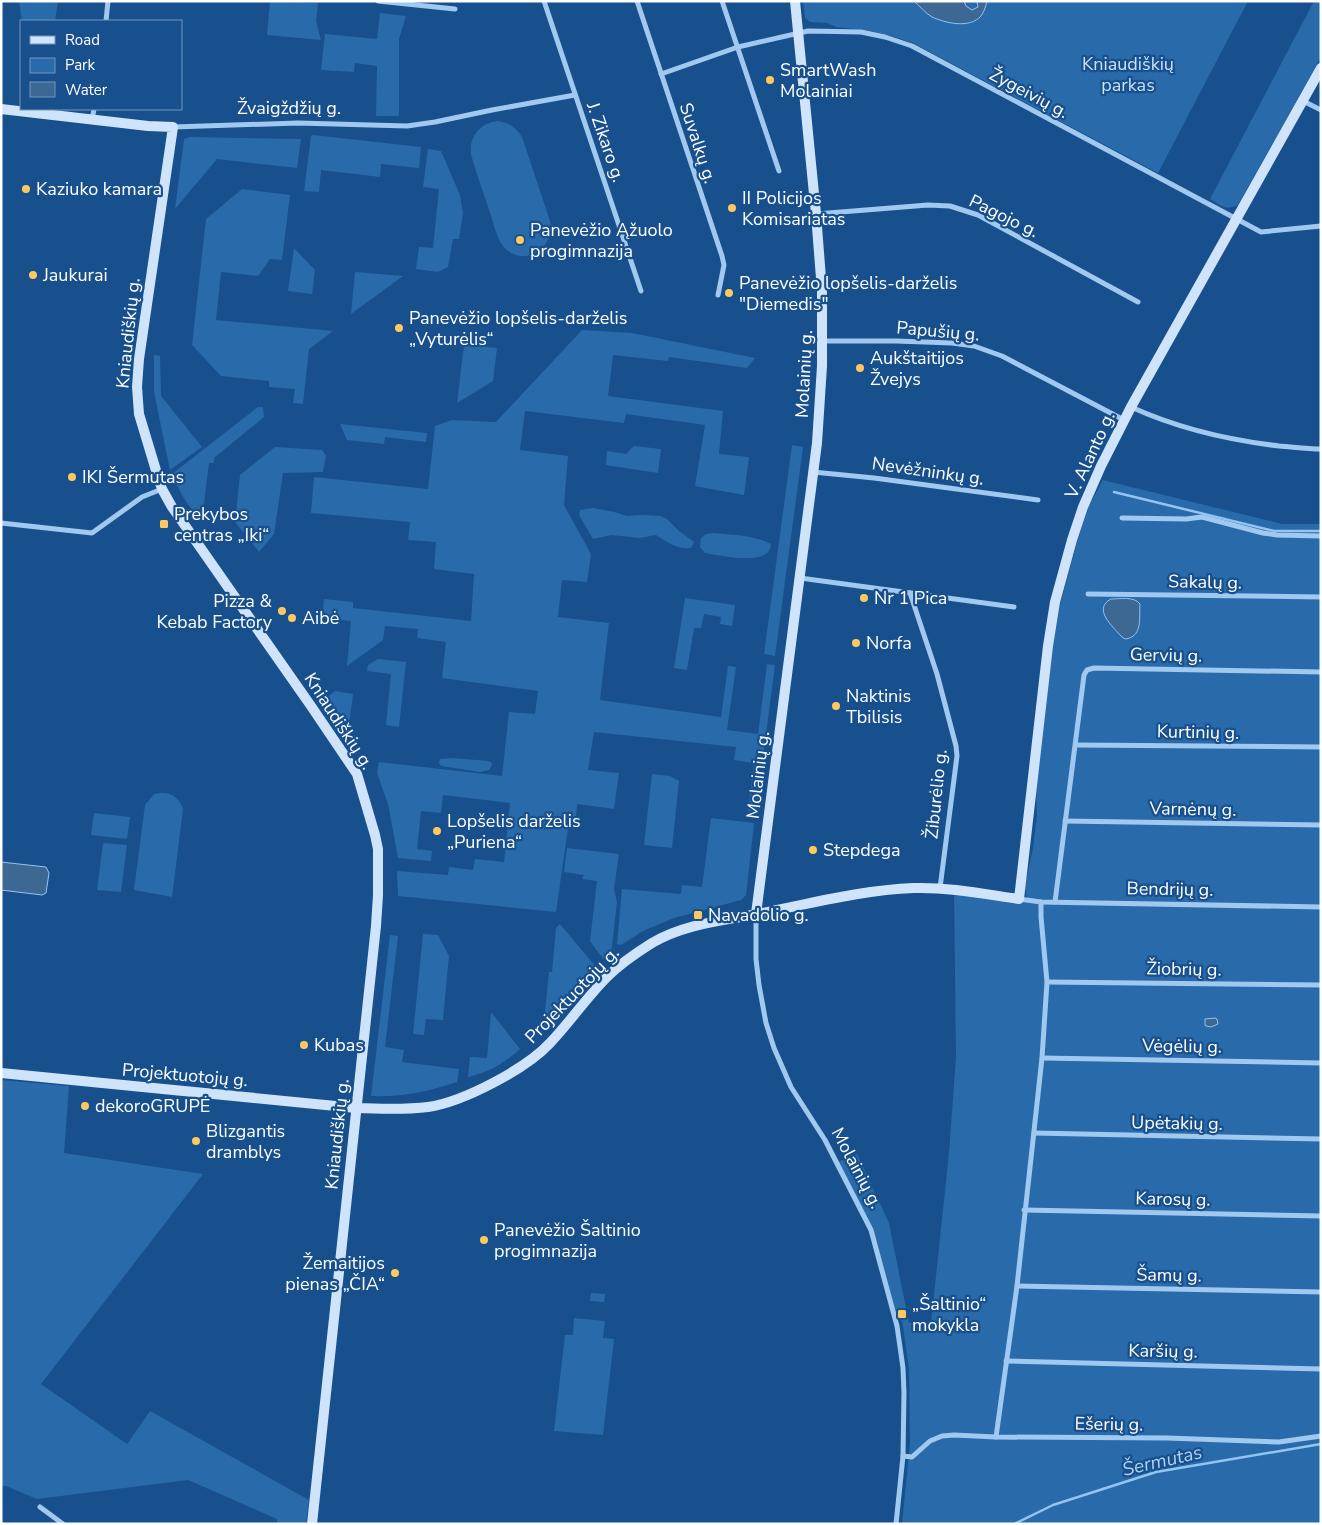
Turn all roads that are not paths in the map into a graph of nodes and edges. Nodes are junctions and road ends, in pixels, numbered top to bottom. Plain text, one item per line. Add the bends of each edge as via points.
1 (108, 1) edge
2 (378, 1) edge
3 (544, 1) edge
4 (637, 1) edge
5 (722, 1) edge
6 (794, 1) edge
7 (455, 9) dead end
8 (106, 20) edge
9 (798, 33) junction
10 (738, 48) junction
11 (1321, 68) edge
12 (661, 74) junction
13 (575, 95) junction
14 (1303, 101) junction
15 (1, 109) edge
16 (94, 110) edge
17 (1321, 110) edge
18 (92, 120) junction
19 (173, 126) junction
20 (779, 171) dead end
21 (816, 214) junction
22 (1236, 218) junction
23 (1321, 226) edge
24 (641, 291) dead end
25 (718, 295) dead end
26 (1138, 302) dead end
27 (823, 341) junction
28 (1131, 407) junction
29 (1124, 420) junction
30 (1321, 449) edge
31 (813, 472) junction
32 (162, 489) junction
33 (1038, 500) dead end
34 (1122, 518) dead end
35 (1, 523) edge
36 (1321, 536) edge
37 (800, 578) junction
38 (910, 593) junction
39 (1088, 594) dead end
40 (1321, 596) edge
41 (1014, 607) dead end
42 (1321, 672) edge
43 (1076, 745) junction
44 (1321, 747) edge
45 (1065, 821) junction
46 (1321, 825) edge
47 (940, 888) junction
48 (1019, 899) junction
49 (1041, 902) junction
50 (1055, 902) junction
51 (1321, 907) edge
52 (756, 914) junction
53 (1047, 982) junction
54 (1321, 985) edge
55 (1042, 1058) junction
56 (1321, 1063) edge
57 (1, 1073) edge
58 (356, 1108) junction
59 (1034, 1133) junction
60 (1321, 1140) edge
61 (1024, 1210) junction
62 (1321, 1216) edge
63 (1017, 1286) junction
64 (1321, 1292) edge
65 (1006, 1361) junction
66 (1321, 1369) edge
67 (1321, 1436) edge
68 (996, 1437) junction
69 (903, 1456) junction
70 (40, 1506) dead end
71 (63, 1524) edge
72 (312, 1524) edge
73 (896, 1524) edge

1 - 8 street
2 - 7 street
3 - 13 street, J. Zikaro g.
4 - 12 street, Suvalkų g.
5 - 10 street
6 - 9 main road, Molainių g.
9 - 10 street, Žygeivių g.
9 - 21 main road, Molainių g.
9 - 22 street, Žygeivių g. via 861,32 912,46
10 - 12 street, Žygeivių g.
10 - 20 street
11 - 14 main road, V. Alanto g.
12 - 25 street, Suvalkų g. via 722,256 724,265
13 - 19 street, Žvaigždžių g. via 407,126 298,123
13 - 24 street, J. Zikaro g.
14 - 17 street
14 - 22 main road, V. Alanto g.
15 - 18 main road, Žvaigždžių g.
16 - 18 street
18 - 19 main road, Žvaigždžių g.
19 - 32 main road, Kniaudiškių g. via 137,386 139,414
21 - 26 street, Pagojo g. via 928,205 961,209 978,215
21 - 27 main road, Molainių g.
22 - 23 street, Žygeivių g. via 1261,232
22 - 28 main road, V. Alanto g.
27 - 29 street, Papušių g. via 974,346 1002,356
27 - 31 main road, Molainių g.
28 - 29 main road, V. Alanto g.
28 - 30 street via 1195,430 1248,442
29 - 48 main road, V. Alanto g. via 1083,507 1055,602
31 - 33 street, Nevėžninkų g.
31 - 37 main road, Molainių g.
32 - 35 street via 136,500 92,533
32 - 58 main road, Kniaudiškių g. via 312,706 357,774 362,788 378,849 379,888
34 - 36 street via 1202,517 1263,533
37 - 38 street
37 - 52 main road, Molainių g.
38 - 41 street
38 - 47 street, Žiburėlio g. via 937,674 956,746
39 - 40 street, Sakalų g.
42 - 43 street, Gervių g. via 1087,670
43 - 44 street, Kurtinių g.
43 - 45 street
45 - 46 street, Varnėnų g.
45 - 50 street
47 - 48 main road, Projektuotojų g.
47 - 52 main road, Projektuotojų g. via 882,891
48 - 49 street, Bendrijų g.
49 - 50 street, Bendrijų g.
49 - 53 street
50 - 51 street, Bendrijų g.
52 - 58 main road, Projektuotojų g. via 679,930 630,957 601,983 549,1045 510,1074 466,1095 430,1107
52 - 69 street, Molainių g. via 759,985 774,1048 791,1087 825,1140 863,1212 886,1279 898,1326 903,1368
53 - 54 street, Žiobrių g.
53 - 55 street
55 - 56 street, Vėgėlių g.
55 - 59 street
57 - 58 main road, Projektuotojų g.
58 - 72 main road, Kniaudiškių g.
59 - 60 street, Upėtakių g.
59 - 61 street
61 - 62 street, Karosų g.
61 - 63 street
63 - 64 street, Šamų g.
63 - 65 street
65 - 66 street, Karšių g.
65 - 68 street
67 - 68 street, Ešerių g. via 1279,1442
68 - 69 street, Ešerių g. via 942,1436 930,1441 912,1457
69 - 73 street, Molainių g.
70 - 71 street

